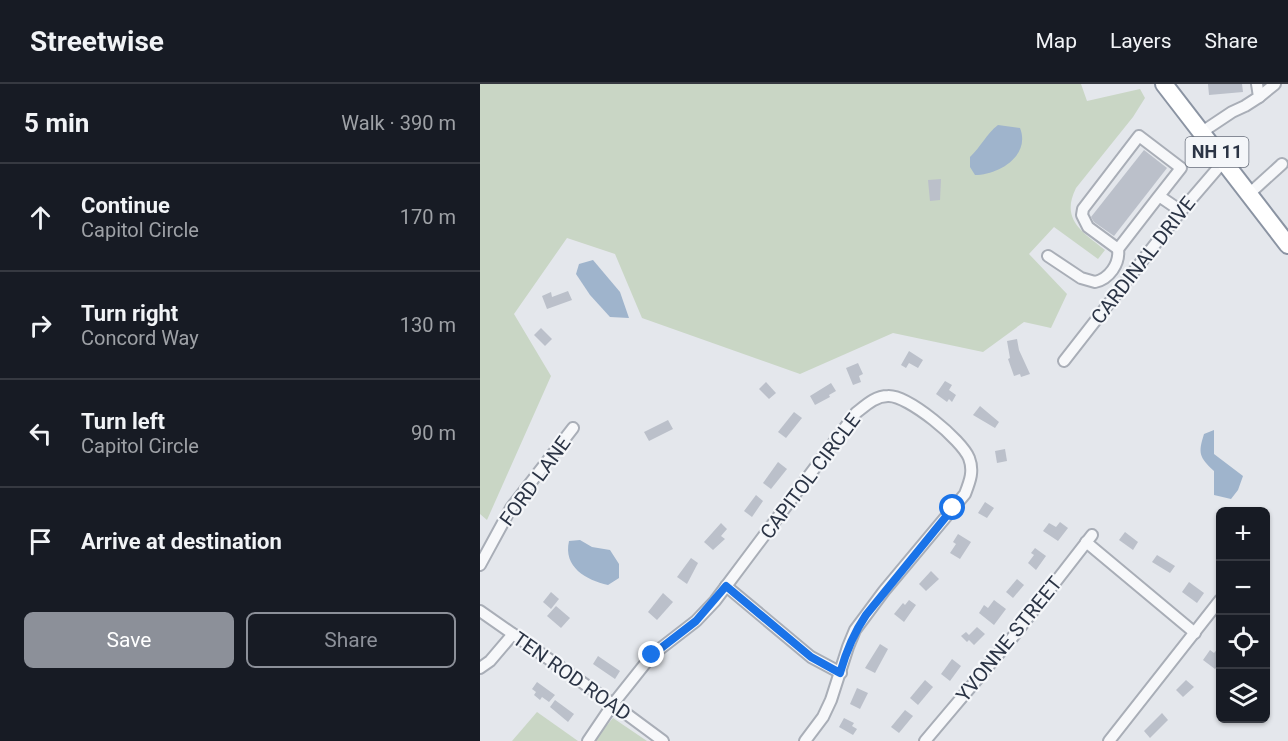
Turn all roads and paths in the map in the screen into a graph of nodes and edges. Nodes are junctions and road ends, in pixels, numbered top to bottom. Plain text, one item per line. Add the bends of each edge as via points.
1 (1164, 84) edge
2 (1257, 84) edge
3 (1275, 84) edge
4 (1259, 97) junction
5 (1202, 132) junction
6 (1224, 161) junction
7 (1282, 164) dead end
8 (1249, 194) junction
9 (1159, 196) junction
10 (1181, 211) junction
11 (1288, 245) edge
12 (1118, 249) junction
13 (1048, 256) dead end
14 (1064, 361) dead end
15 (573, 428) dead end
16 (480, 565) edge
17 (726, 586) junction
18 (1216, 606) edge
19 (480, 611) edge
20 (1195, 633) junction
21 (513, 634) junction
22 (480, 668) edge
23 (840, 673) junction
24 (613, 704) junction
25 (588, 741) edge
26 (663, 741) edge
27 (805, 741) edge
28 (925, 741) edge
29 (1108, 741) edge

1 - 5 highway, NH 11
2 - 4 street
3 - 4 street
4 - 5 street
5 - 6 highway, NH 11
6 - 8 highway, NH 11
6 - 10 street, CARDINAL DRIVE
7 - 8 street
8 - 11 highway, NH 11
9 - 10 street
9 - 12 street
9 - 12 street via 1181,168 1139,136 1083,209 1088,227
10 - 14 street, CARDINAL DRIVE
12 - 13 street via 1117,262 1107,277 1095,282 1081,278
15 - 16 street, FORD LANE via 511,508
17 - 23 street via 811,657
17 - 23 street, CAPITOL CIRCLE via 856,413 870,400 889,396 919,409 969,457 972,476 965,494 855,630
17 - 24 street, CAPITOL CIRCLE via 696,621 652,655
18 - 20 street
19 - 21 street, TEN ROD ROAD
20 - 28 street, YVONNE STREET via 1089,538
20 - 29 street
21 - 22 street
21 - 24 street, TEN ROD ROAD
23 - 27 street, CAPITOL CIRCLE via 824,717
24 - 25 street, CAPITOL CIRCLE
24 - 26 street, TEN ROD ROAD

